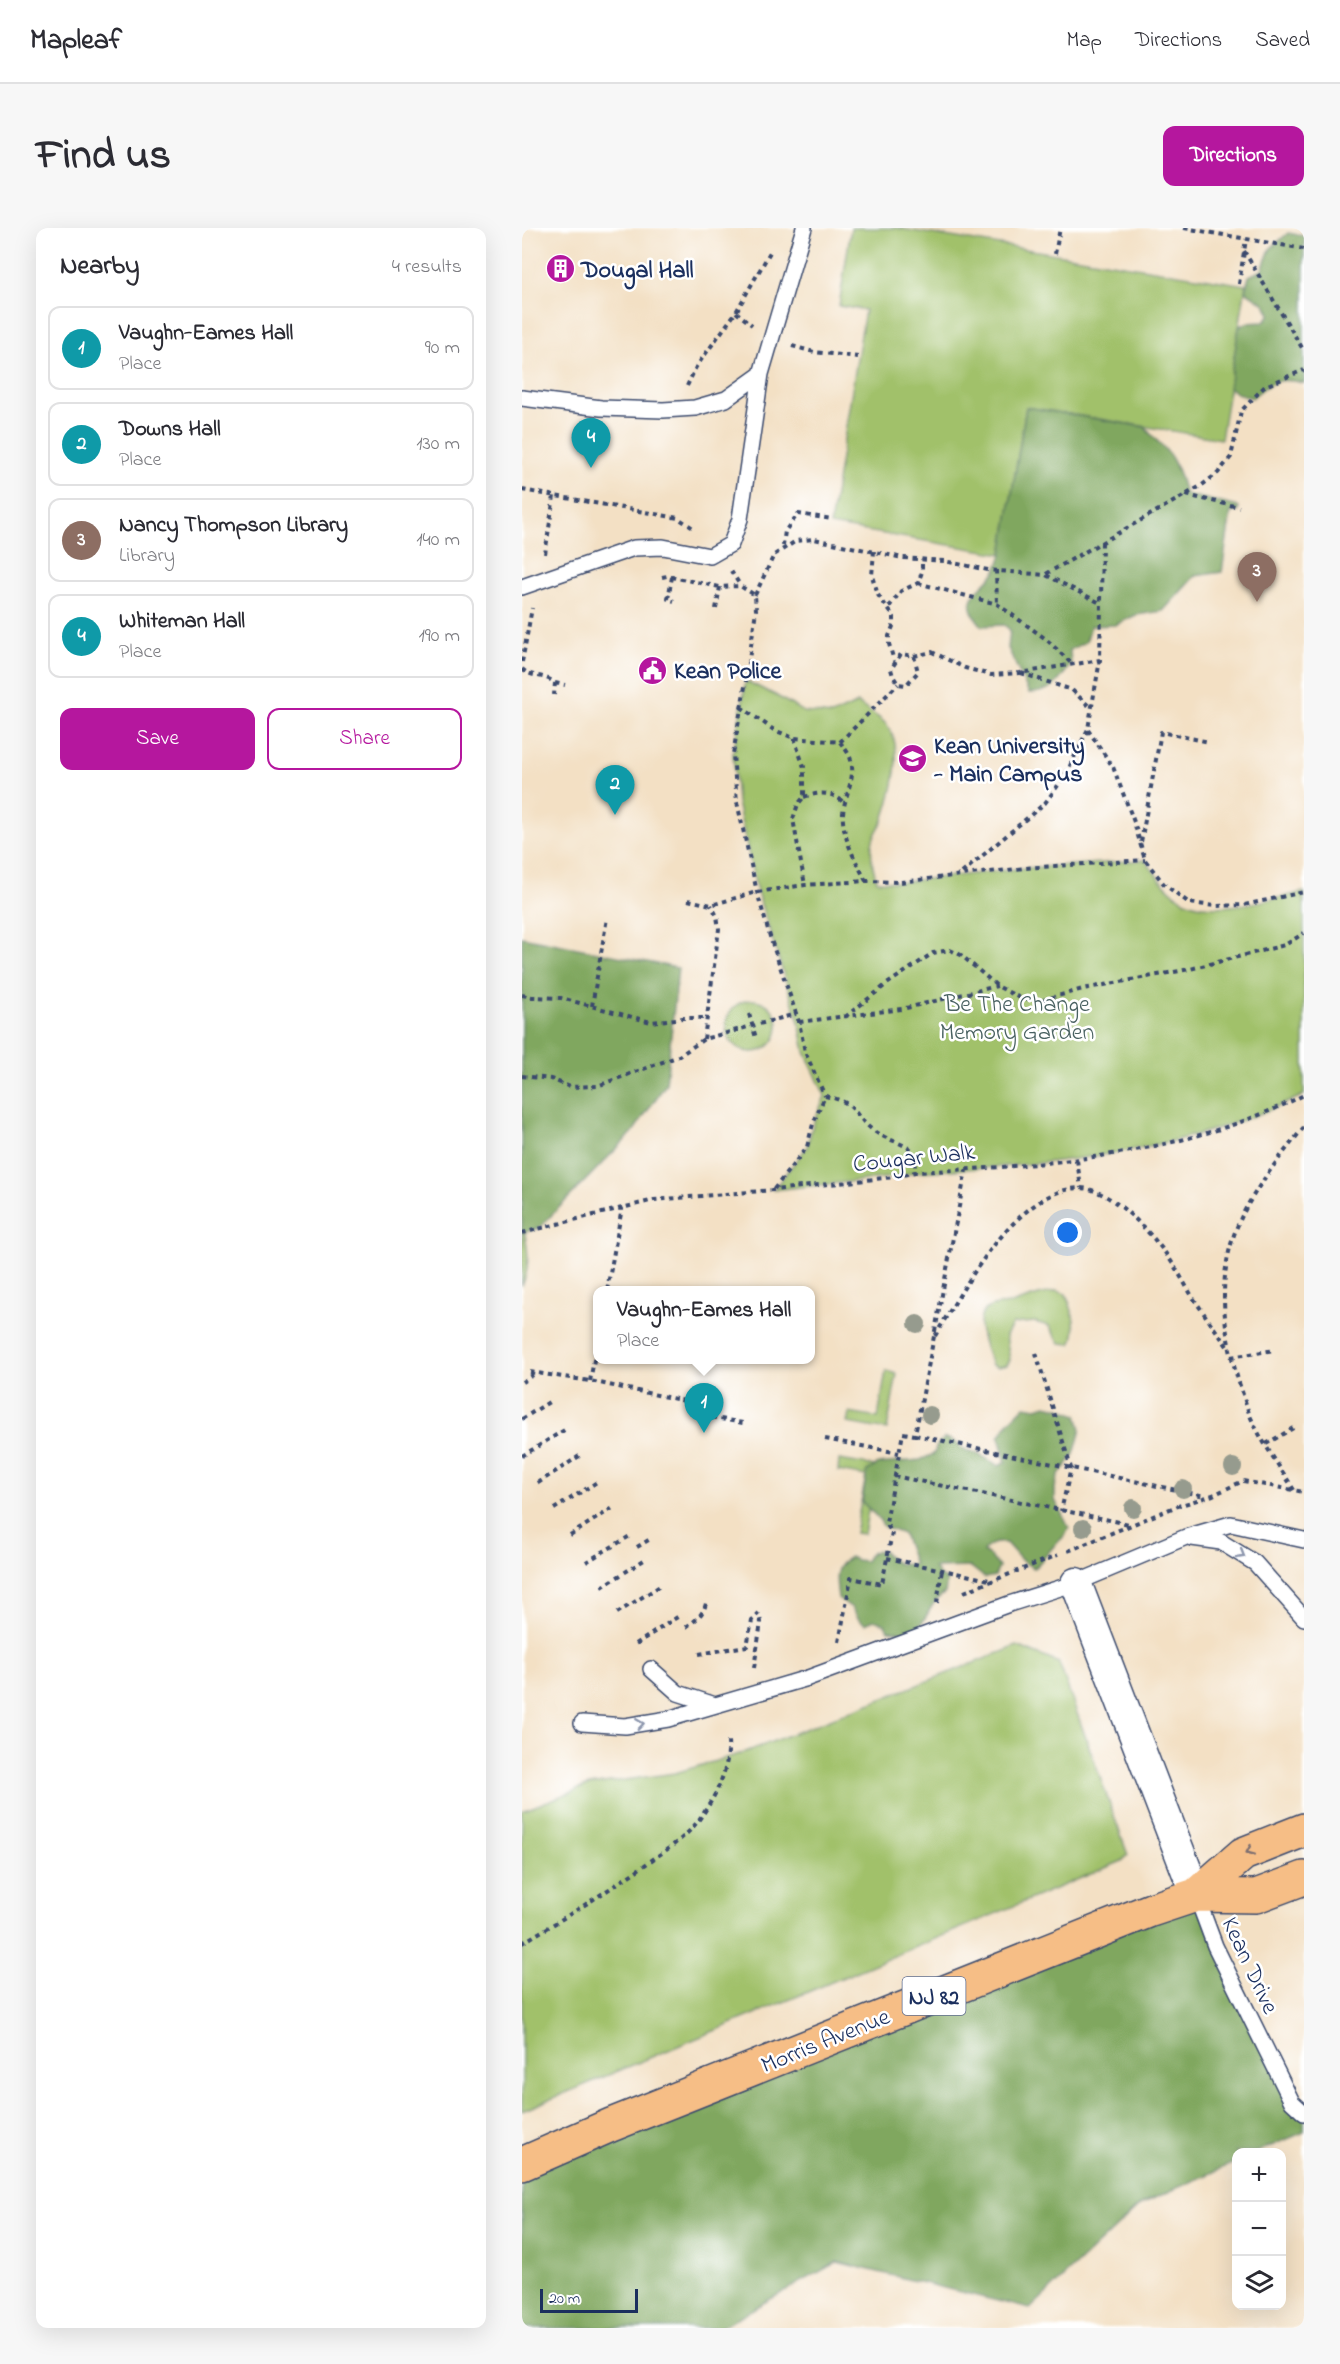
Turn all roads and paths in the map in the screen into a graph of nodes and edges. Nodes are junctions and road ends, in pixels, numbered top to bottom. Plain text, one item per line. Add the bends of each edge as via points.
1 (804, 228) edge
2 (1060, 228) edge
3 (1184, 228) edge
4 (1204, 230) edge
5 (1246, 239) junction
6 (1304, 249) edge
7 (770, 251) dead end
8 (1244, 251) junction
9 (1055, 254) dead end
10 (1239, 284) dead end
11 (1304, 351) edge
12 (1304, 370) edge
13 (761, 374) junction
14 (684, 392) dead end
15 (522, 398) edge
16 (522, 490) edge
17 (1185, 495) junction
18 (554, 496) junction
19 (1239, 507) dead end
20 (832, 519) dead end
21 (696, 530) dead end
22 (1102, 542) junction
23 (783, 547) junction
24 (874, 551) junction
25 (922, 559) junction
26 (543, 564) dead end
27 (996, 570) junction
28 (731, 571) dead end
29 (1046, 575) junction
30 (662, 578) dead end
31 (672, 578) junction
32 (918, 583) junction
33 (740, 586) junction
34 (522, 587) edge
35 (720, 587) junction
36 (755, 596) junction
37 (674, 601) dead end
38 (996, 604) junction
39 (1102, 604) junction
40 (533, 606) dead end
41 (889, 607) junction
42 (716, 609) dead end
43 (523, 647) edge
44 (914, 656) junction
45 (1100, 660) junction
46 (522, 662) edge
47 (895, 662) junction
48 (1071, 663) junction
49 (522, 671) edge
50 (1020, 673) junction
51 (555, 683) junction
52 (898, 684) junction
53 (565, 685) dead end
54 (554, 695) dead end
55 (741, 707) junction
56 (1091, 708) junction
57 (1088, 729) junction
58 (794, 738) junction
59 (840, 742) junction
60 (1209, 742) dead end
61 (804, 797) junction
62 (843, 803) junction
63 (1140, 843) junction
64 (1145, 860) junction
65 (962, 874) junction
66 (866, 881) junction
67 (805, 885) junction
68 (757, 892) junction
69 (1304, 892) edge
70 (688, 900) dead end
71 (711, 905) junction
72 (607, 918) dead end
73 (1304, 933) edge
74 (997, 986) junction
75 (522, 995) edge
76 (592, 1006) junction
77 (749, 1014) dead end
78 (796, 1014) junction
79 (845, 1017) junction
80 (707, 1018) junction
81 (799, 1022) junction
82 (753, 1026) junction
83 (756, 1038) dead end
84 (704, 1039) junction
85 (522, 1076) edge
86 (1304, 1095) edge
87 (825, 1096) junction
88 (1304, 1127) edge
89 (1077, 1160) junction
90 (966, 1170) junction
91 (915, 1172) junction
92 (1081, 1188) junction
93 (773, 1190) junction
94 (622, 1208) junction
95 (522, 1233) edge
96 (608, 1286) edge
97 (934, 1339) junction
98 (1229, 1349) junction
99 (1275, 1350) dead end
100 (1036, 1353) dead end
101 (1231, 1357) junction
102 (593, 1363) edge
103 (590, 1381) junction
104 (522, 1382) edge
105 (549, 1402) dead end
106 (522, 1419) edge
107 (743, 1423) dead end
108 (1296, 1427) dead end
109 (566, 1429) dead end
110 (915, 1435) junction
111 (825, 1438) dead end
112 (1266, 1444) junction
113 (899, 1454) junction
114 (581, 1455) dead end
115 (522, 1456) edge
116 (1071, 1468) junction
117 (894, 1476) junction
118 (538, 1482) dead end
119 (597, 1482) dead end
120 (1294, 1490) junction
121 (1304, 1492) edge
122 (1206, 1496) junction
123 (613, 1508) dead end
124 (554, 1509) dead end
125 (1061, 1510) junction
126 (1130, 1525) junction
127 (570, 1536) dead end
128 (630, 1536) dead end
129 (1186, 1537) junction
130 (652, 1538) dead end
131 (1304, 1540) edge
132 (637, 1547) dead end
133 (887, 1558) junction
134 (644, 1560) dead end
135 (586, 1562) dead end
136 (942, 1570) junction
137 (991, 1581) junction
138 (1076, 1583) junction
139 (660, 1586) dead end
140 (602, 1587) dead end
141 (958, 1594) dead end
142 (947, 1599) dead end
143 (706, 1603) dead end
144 (937, 1604) junction
145 (926, 1606) dead end
146 (617, 1613) dead end
147 (679, 1616) dead end
148 (1304, 1618) edge
149 (686, 1627) dead end
150 (839, 1642) dead end
151 (636, 1644) dead end
152 (699, 1654) dead end
153 (651, 1669) dead end
154 (753, 1670) dead end
155 (715, 1705) junction
156 (582, 1723) dead end
157 (728, 1741) dead end
158 (1304, 1830) edge
159 (1304, 1878) edge
160 (1196, 1894) junction
161 (522, 1942) edge
162 (1304, 2114) edge
163 (522, 2164) edge

1 - 13 lane
2 - 9 path
3 - 4 path
4 - 5 path
5 - 6 path
5 - 8 path
7 - 14 path
8 - 10 path
8 - 11 path
12 - 17 path via 1265,386 1252,398 1241,411 1231,457 1218,473
13 - 15 lane via 726,399 695,408 601,408
13 - 34 lane via 740,519 731,544 710,556 663,547 634,548
16 - 18 path
17 - 19 path
17 - 22 path
18 - 21 path via 678,518
18 - 26 path
20 - 23 path via 798,514 784,531
22 - 29 path
22 - 39 path
23 - 24 path via 814,539
23 - 36 path via 774,555
24 - 25 path
24 - 41 path via 872,576 878,595
25 - 27 path
25 - 32 path
27 - 29 path
27 - 38 path
28 - 33 path
29 - 39 path
30 - 31 path
31 - 35 path
31 - 37 path via 668,599
32 - 38 path
32 - 41 path via 901,591
33 - 35 path
33 - 36 path
35 - 42 path
36 - 55 path
38 - 48 path via 1046,639
39 - 45 path
40 - 43 path
41 - 47 path via 894,624 889,644
43 - 46 path
44 - 47 path via 901,654
44 - 50 path via 932,652 991,675
44 - 52 path via 918,672 906,685
45 - 48 path
45 - 56 path
47 - 52 path via 891,669
48 - 50 path
49 - 51 path via 549,677
50 - 56 path via 1072,690
51 - 53 path
51 - 54 path
52 - 59 path
55 - 58 path via 774,730
55 - 68 path via 733,754 736,802
56 - 57 path
57 - 63 path via 1113,767
57 - 65 path via 1065,776 1045,803
58 - 59 path
58 - 61 path via 804,767
59 - 62 path via 850,758 852,780
60 - 63 path via 1161,732
61 - 62 path via 828,793
61 - 67 path via 794,819
62 - 66 path via 847,842
63 - 64 path
64 - 65 path
64 - 69 path via 1164,884 1189,903 1244,905
65 - 66 path via 900,882
66 - 67 path
67 - 68 path
68 - 71 path
68 - 78 path
70 - 71 path
71 - 80 path via 719,929
72 - 76 path
73 - 74 path via 1285,945 1040,1001 1018,997
74 - 79 path via 902,1009
74 - 79 path via 961,955 950,950 933,953
75 - 76 path via 561,998
76 - 80 path via 651,1023
77 - 82 path
78 - 81 path
78 - 82 path
79 - 81 path
80 - 84 path
81 - 87 path via 805,1052
82 - 83 path
82 - 84 path
84 - 85 path via 679,1056 597,1086 570,1087
86 - 89 path, Cougar Walk via 1256,1116 1176,1141
87 - 91 path via 851,1105 876,1132 912,1150
87 - 93 path via 807,1147
88 - 98 path via 1257,1189 1234,1236 1223,1307
89 - 90 path, Cougar Walk
89 - 92 path
90 - 91 path, Cougar Walk
90 - 97 path
91 - 93 path, Cougar Walk
92 - 97 path via 1053,1194 1017,1219 974,1270
92 - 98 path via 1113,1201 1138,1221 1164,1250
93 - 94 path, Cougar Walk via 654,1200
94 - 95 path, Cougar Walk
94 - 96 path
97 - 110 path
98 - 101 path
99 - 101 path
100 - 116 path
101 - 112 path via 1252,1420
102 - 103 path
103 - 104 path via 532,1373
103 - 107 path via 695,1403 693,1414
105 - 106 path
108 - 112 path
109 - 115 path
110 - 113 path via 903,1433
110 - 116 path
111 - 113 path
112 - 120 path
113 - 117 path
114 - 118 path
116 - 122 path
116 - 125 path
117 - 125 path
117 - 133 path via 886,1523 892,1533
119 - 124 path
120 - 121 path
120 - 122 path via 1243,1481
122 - 126 path
123 - 127 path
125 - 126 path
126 - 137 path
128 - 135 path
129 - 131 lane via 1231,1524
129 - 138 lane
129 -> 148 lane via 1221,1542 1255,1563
130 - 132 path
133 - 136 path
133 - 150 path via 882,1584 851,1578
134 - 140 path
136 - 137 path
136 - 144 path
137 - 141 path
138 - 155 lane via 808,1678
138 - 160 street
139 - 146 path
142 - 144 path
143 - 149 path via 701,1614
144 - 145 path
147 - 151 path
152 - 154 path via 747,1646 752,1620 759,1613
153 - 155 lane via 678,1694
156 -> 155 lane via 625,1726
157 - 161 path via 726,1766 718,1788 697,1822 671,1846 604,1893
158 -> 160 main road, Morris Avenue / NJ 82 via 1243,1854
159 - 160 main road, Morris Avenue / NJ 82 via 1256,1896
160 - 162 lane, Kean Drive via 1215,1946 1292,2102
160 - 163 main road, Morris Avenue / NJ 82 via 673,2100

